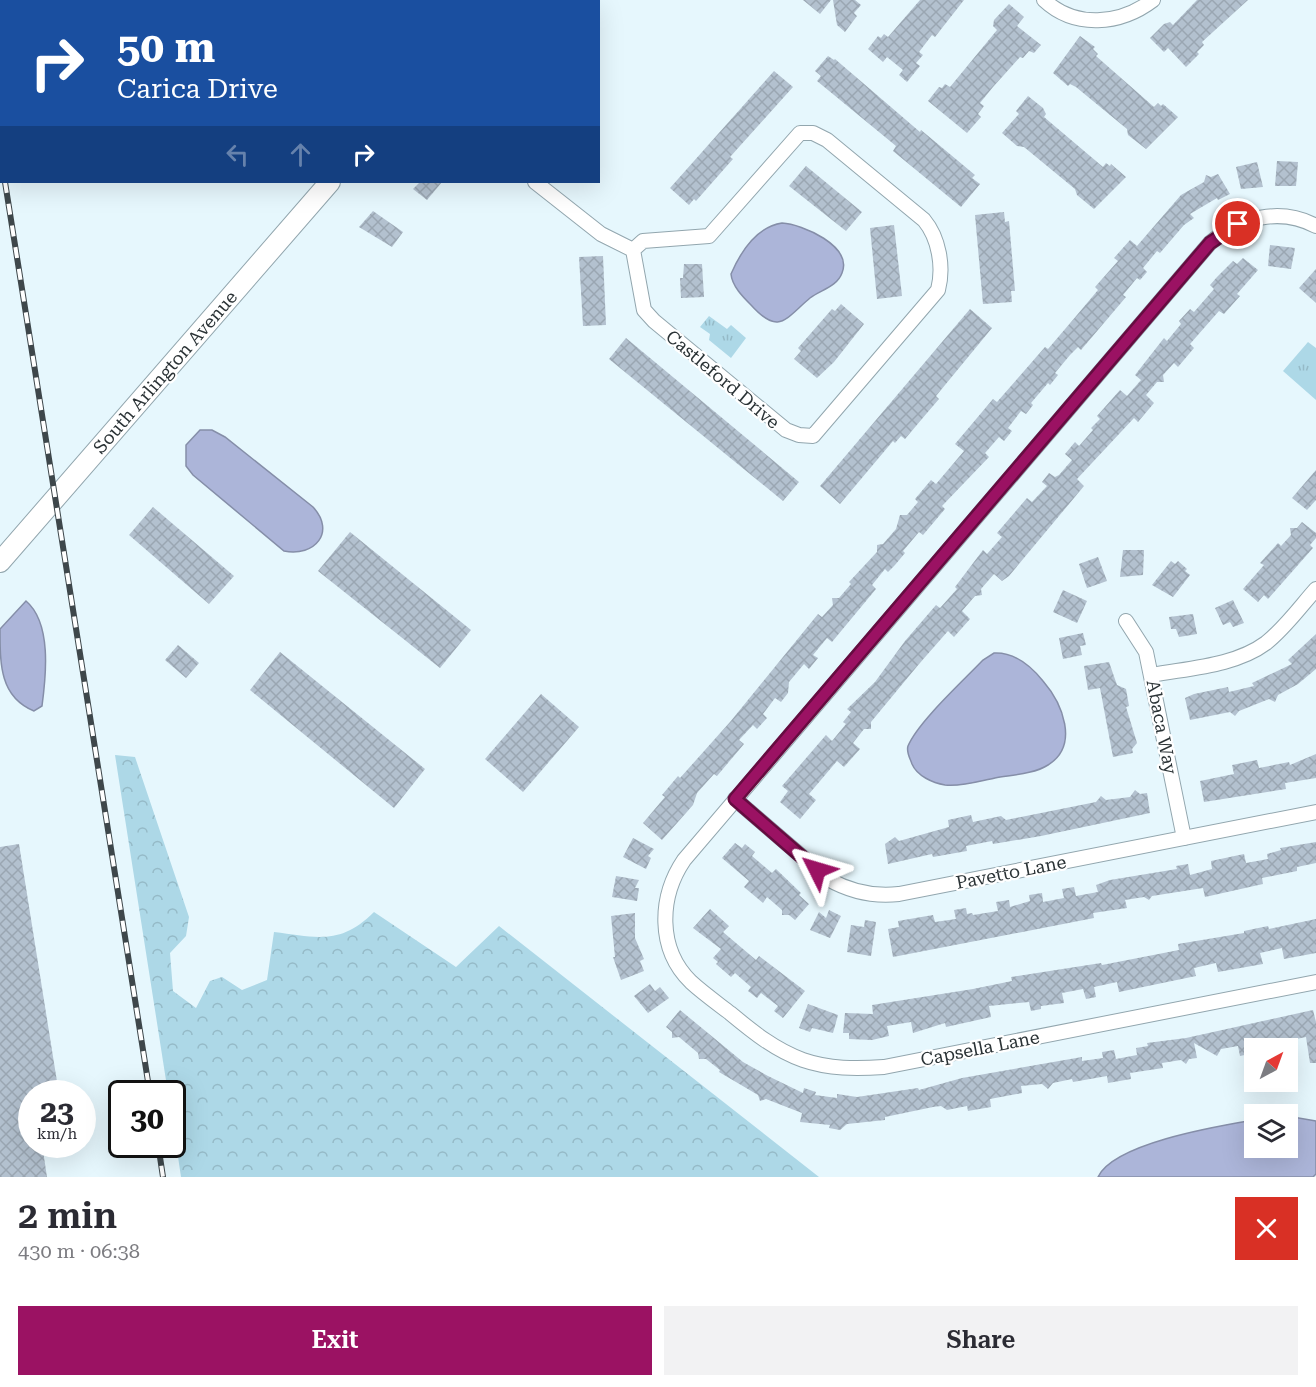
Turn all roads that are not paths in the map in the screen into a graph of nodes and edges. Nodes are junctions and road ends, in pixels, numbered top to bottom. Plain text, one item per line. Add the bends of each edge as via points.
1 (1044, 0) edge
2 (1153, 0) edge
3 (329, 183) edge
4 (536, 183) edge
5 (1316, 226) edge
6 (633, 250) junction
7 (0, 562) edge
8 (1316, 589) edge
9 (1126, 621) dead end
10 (1152, 675) junction
11 (735, 799) junction
12 (1316, 812) edge
13 (1184, 838) junction
14 (1316, 982) edge

1 - 2 street via 1056,11 1081,20 1113,20
3 - 7 main road, South Arlington Avenue
4 - 6 street via 601,234
5 - 11 street via 1306,220 1275,216 1238,224 1210,243
6 - 6 street, Castleford Drive via 643,241 709,236 800,133 813,133 827,140 924,220 935,233 941,278 938,290 813,435 799,435 786,430 644,310
8 - 10 street via 1279,631 1252,652 1232,660
9 - 10 street, Abaca Way via 1146,652
10 - 13 street, Abaca Way
11 - 13 street, Pavetto Lane via 828,879 871,895 899,894
11 - 14 street, Capsella Lane via 684,860 670,885 665,923 670,948 691,982 770,1044 803,1060 848,1069 884,1066
12 - 13 street, Pavetto Lane

